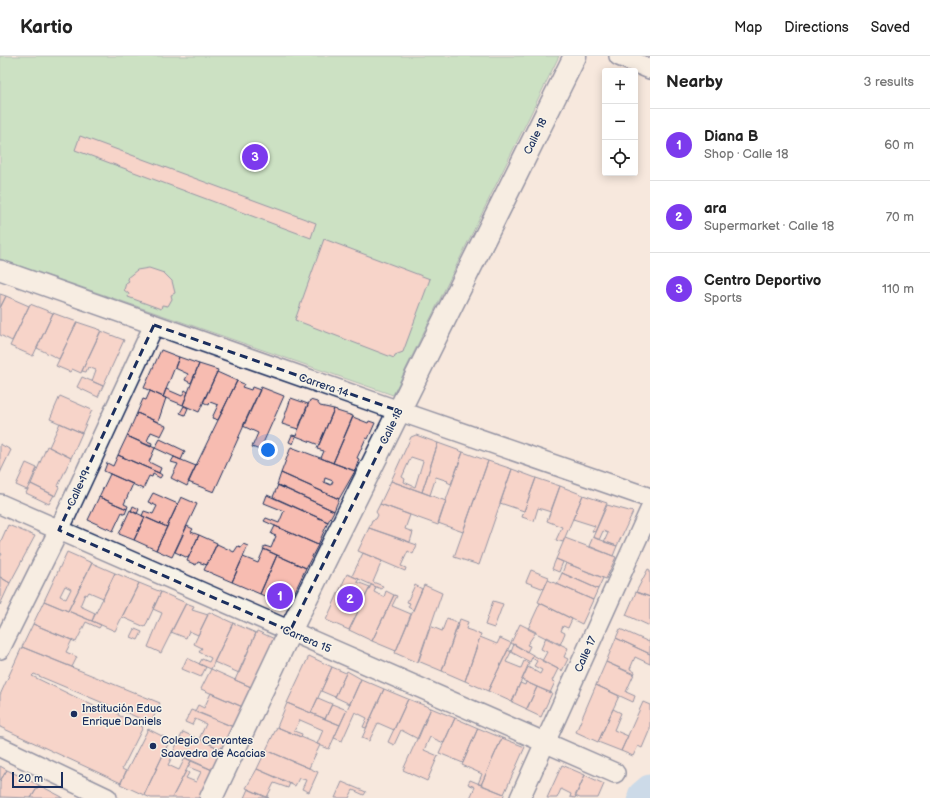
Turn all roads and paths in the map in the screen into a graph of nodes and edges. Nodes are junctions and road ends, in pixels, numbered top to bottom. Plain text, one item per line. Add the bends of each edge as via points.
1 (575, 56) edge
2 (619, 56) edge
3 (650, 69) edge
4 (0, 270) edge
5 (154, 325) junction
6 (399, 411) junction
7 (650, 498) edge
8 (0, 504) edge
9 (650, 510) edge
10 (59, 530) junction
11 (290, 631) junction
12 (0, 649) edge
13 (546, 742) junction
14 (0, 747) edge
15 (615, 773) dead end
16 (107, 798) edge
17 (211, 798) edge
18 (520, 798) edge

1 - 6 street, Calle 18
2 - 3 street
4 - 5 street, Carrera 14
5 - 6 street, Carrera 14
5 - 10 street, Calle 19
6 - 7 street, Carrera 14
6 - 11 street, Calle 18
8 - 10 street, Carrera 15
9 - 13 street, Calle 17
10 - 11 street, Carrera 15
10 - 12 street, Calle 19
11 - 13 street, Carrera 15
11 - 17 street, Calle 18
13 - 15 street, Carrera 15
13 - 18 street, Calle 17
14 - 16 street

